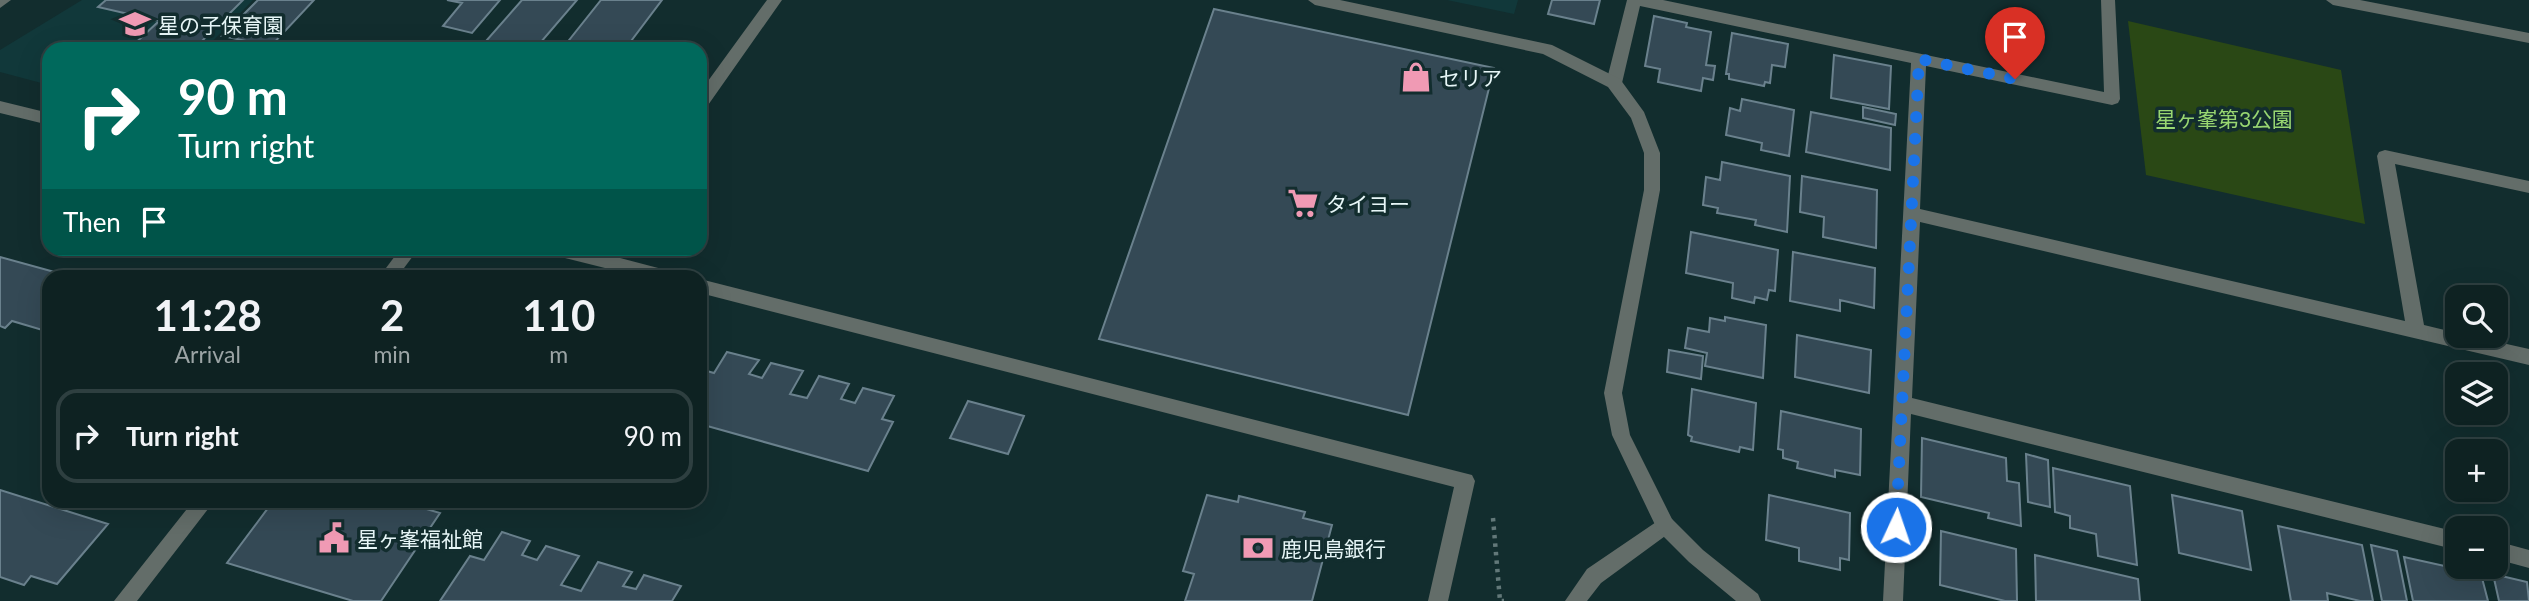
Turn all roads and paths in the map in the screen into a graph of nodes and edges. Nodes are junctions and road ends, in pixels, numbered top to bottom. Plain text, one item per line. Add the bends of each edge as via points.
1 (5, 0) edge
2 (775, 0) edge
3 (1315, 0) edge
4 (1636, 0) edge
5 (2108, 0) edge
6 (2333, 0) edge
7 (0, 3) edge
8 (2529, 38) edge
9 (1919, 59) junction
10 (1614, 83) junction
11 (707, 94) edge
12 (0, 107) edge
13 (42, 117) edge
14 (2529, 187) edge
15 (1911, 213) junction
16 (404, 256) edge
17 (601, 256) edge
18 (393, 270) edge
19 (644, 270) edge
20 (707, 288) edge
21 (2416, 331) junction
22 (2529, 357) edge
23 (1902, 404) junction
24 (1465, 481) junction
25 (200, 508) edge
26 (1665, 525) junction
27 (2445, 538) edge
28 (2508, 554) edge
29 (2529, 559) edge
30 (131, 600) edge
31 (1438, 601) edge
32 (1504, 601) edge
33 (1575, 601) edge
34 (1751, 601) edge
35 (1893, 601) edge

1 - 7 street
2 - 11 street
3 - 10 street via 1547,48
4 - 9 street
4 - 10 street
5 - 9 street via 2112,99
6 - 8 street
9 - 15 street
10 - 26 street via 1637,116 1652,153 1653,190 1613,393 1621,435
12 - 13 street
14 - 21 street via 2385,156
15 - 21 street
15 - 23 street
16 - 18 street
17 - 19 street
20 - 24 street
21 - 22 street
23 - 27 street
23 - 35 street
24 - 31 street
24 - 32 path via 1491,493 1500,601
25 - 30 street
26 - 33 street via 1594,576
26 - 34 street
28 - 29 street

